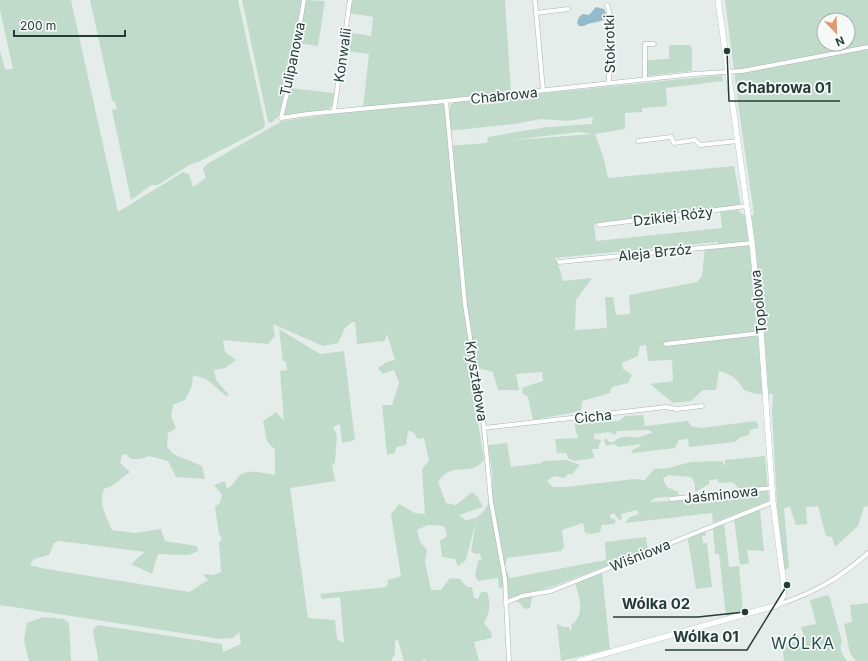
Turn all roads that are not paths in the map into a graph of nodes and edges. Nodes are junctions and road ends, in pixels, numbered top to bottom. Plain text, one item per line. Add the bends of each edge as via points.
1 (304, 0) edge
2 (350, 0) edge
3 (535, 0) edge
4 (718, 0) edge
5 (606, 5) dead end
6 (568, 9) dead end
7 (536, 13) junction
8 (654, 44) dead end
9 (868, 47) edge
10 (727, 71) junction
11 (645, 80) junction
12 (609, 83) junction
13 (543, 90) junction
14 (446, 101) junction
15 (334, 111) junction
16 (281, 118) joint
17 (638, 141) dead end
18 (738, 141) junction
19 (747, 206) junction
20 (599, 224) dead end
21 (752, 243) junction
22 (559, 262) dead end
23 (761, 333) junction
24 (666, 344) dead end
25 (702, 406) dead end
26 (484, 428) junction
27 (772, 488) junction
28 (671, 499) dead end
29 (773, 502) junction
30 (868, 553) edge
31 (505, 603) junction
32 (778, 604) junction
33 (509, 661) edge
34 (579, 661) edge

1 - 16 street, Tulipanowa
2 - 15 street, Konwalii
3 - 7 street
4 - 10 street, Topolowa
5 - 12 street, Stokrotki via 609,11
6 - 7 street
7 - 13 street
8 - 11 street via 645,44
9 - 10 street, Chabrowa via 742,71
10 - 11 street, Chabrowa
10 - 18 street, Topolowa
11 - 12 street, Chabrowa
12 - 13 street, Chabrowa
13 - 14 street, Chabrowa
14 - 15 street, Chabrowa
14 - 26 street, Kryształowa via 465,305
15 - 16 street, Chabrowa
17 - 18 street via 671,137 674,142 695,140 700,145
18 - 19 street, Topolowa
19 - 20 street, Dzikiej Róży
19 - 21 street, Topolowa
21 - 22 street, Aleja Brzóz
21 - 23 street, Topolowa
23 - 24 street
23 - 27 street, Topolowa
25 - 26 street, Cicha via 677,409 666,407
26 - 31 street, Kryształowa via 491,498 505,579
27 - 28 street, Jaśminowa
27 - 29 street, Topolowa
29 - 31 street, Wiśniowa via 551,590 522,596
29 - 32 street, Topolowa via 784,586 783,596
30 - 32 street via 834,580 801,597
31 - 33 street, Kryształowa
32 - 34 street

